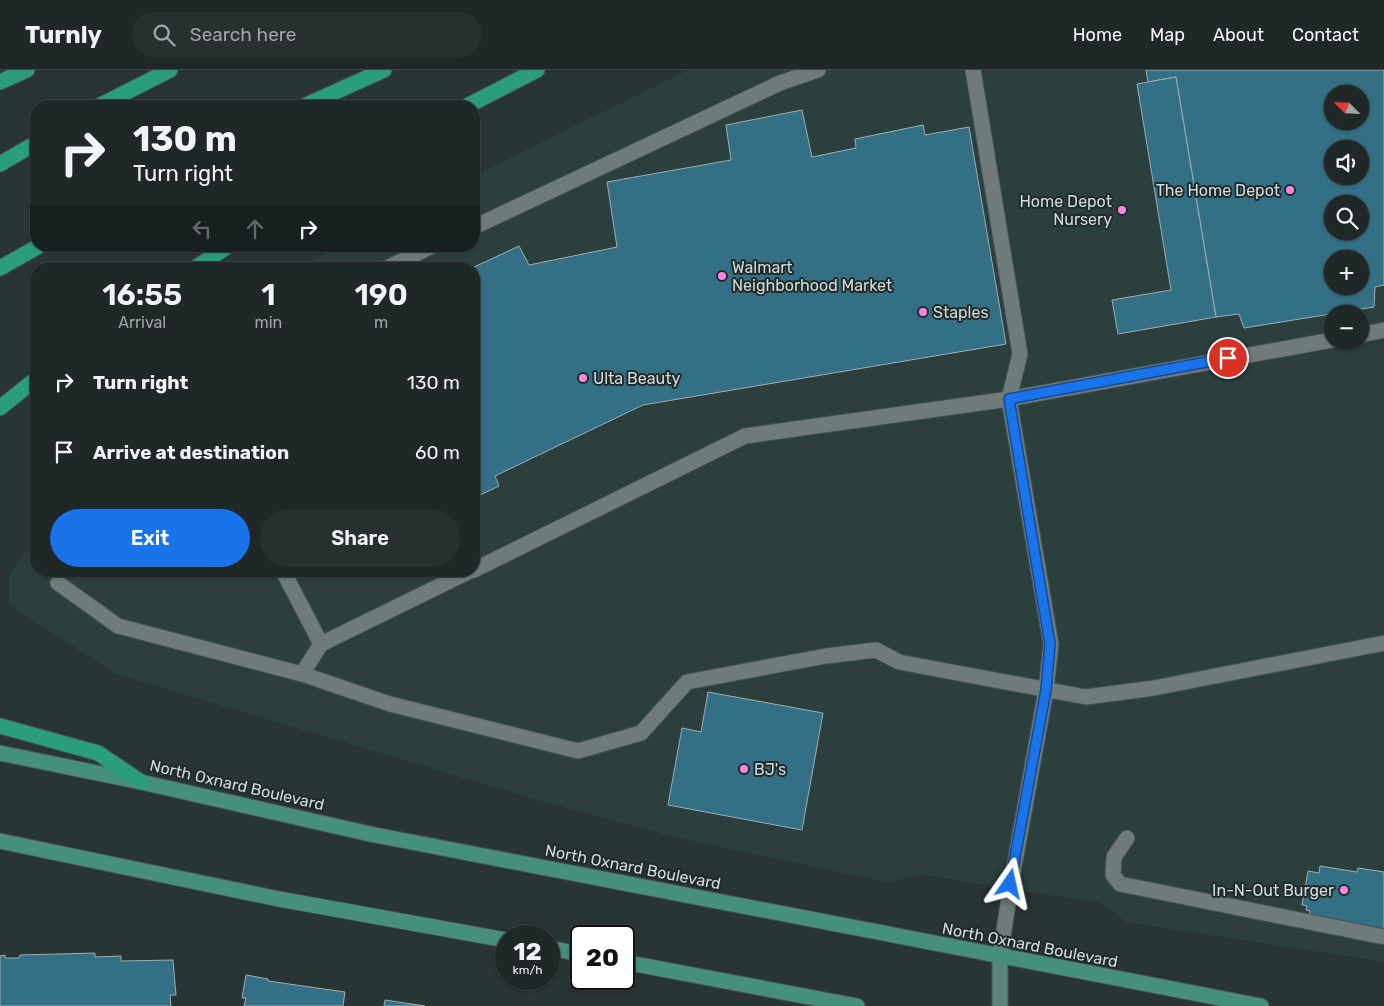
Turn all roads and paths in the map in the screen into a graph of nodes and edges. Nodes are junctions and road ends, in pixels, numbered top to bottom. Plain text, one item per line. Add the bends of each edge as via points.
1 (27, 70) edge
2 (170, 70) edge
3 (384, 70) edge
4 (537, 70) edge
5 (818, 70) edge
6 (973, 70) edge
7 (0, 82) edge
8 (111, 100) edge
9 (317, 100) edge
10 (480, 100) edge
11 (30, 146) edge
12 (0, 164) edge
13 (480, 223) edge
14 (30, 251) edge
15 (219, 252) edge
16 (420, 252) edge
17 (204, 262) edge
18 (399, 262) edge
19 (0, 268) edge
20 (1384, 330) edge
21 (1369, 333) edge
22 (1324, 341) edge
23 (30, 385) edge
24 (1009, 399) junction
25 (0, 408) edge
26 (480, 567) edge
27 (286, 577) edge
28 (458, 577) edge
29 (58, 583) dead end
30 (1384, 643) edge
31 (322, 644) junction
32 (302, 674) junction
33 (1046, 690) junction
34 (0, 726) edge
35 (0, 753) edge
36 (141, 782) junction
37 (1127, 838) dead end
38 (0, 841) edge
39 (495, 938) edge
40 (1384, 938) edge
41 (1000, 957) junction
42 (635, 964) edge
43 (857, 1006) edge
44 (1000, 1006) edge
45 (1261, 1006) edge

1 - 7 highway
2 - 8 highway
3 - 9 highway
4 - 10 highway
5 - 13 lane via 780,83
6 - 24 lane via 1020,354
11 - 12 highway
14 - 19 highway
15 - 17 highway
16 - 18 lane
20 - 21 lane
22 - 24 lane
23 - 25 highway
24 - 26 lane via 745,436
24 - 33 lane via 1050,644
27 - 31 lane
28 - 31 lane
29 - 32 lane via 118,626
30 - 33 lane via 1154,688 1086,697
31 - 32 lane
32 - 33 lane via 390,704 578,751 641,733 687,682 826,656 876,650 899,662
33 - 41 lane via 1010,884
34 - 36 highway via 98,753
35 - 36 main road, North Oxnard Boulevard
36 - 41 main road, North Oxnard Boulevard via 370,834
37 - 40 lane via 1114,857 1113,875 1120,884
38 - 39 main road via 279,899
41 - 44 street
41 - 45 main road, North Oxnard Boulevard
42 - 43 main road

